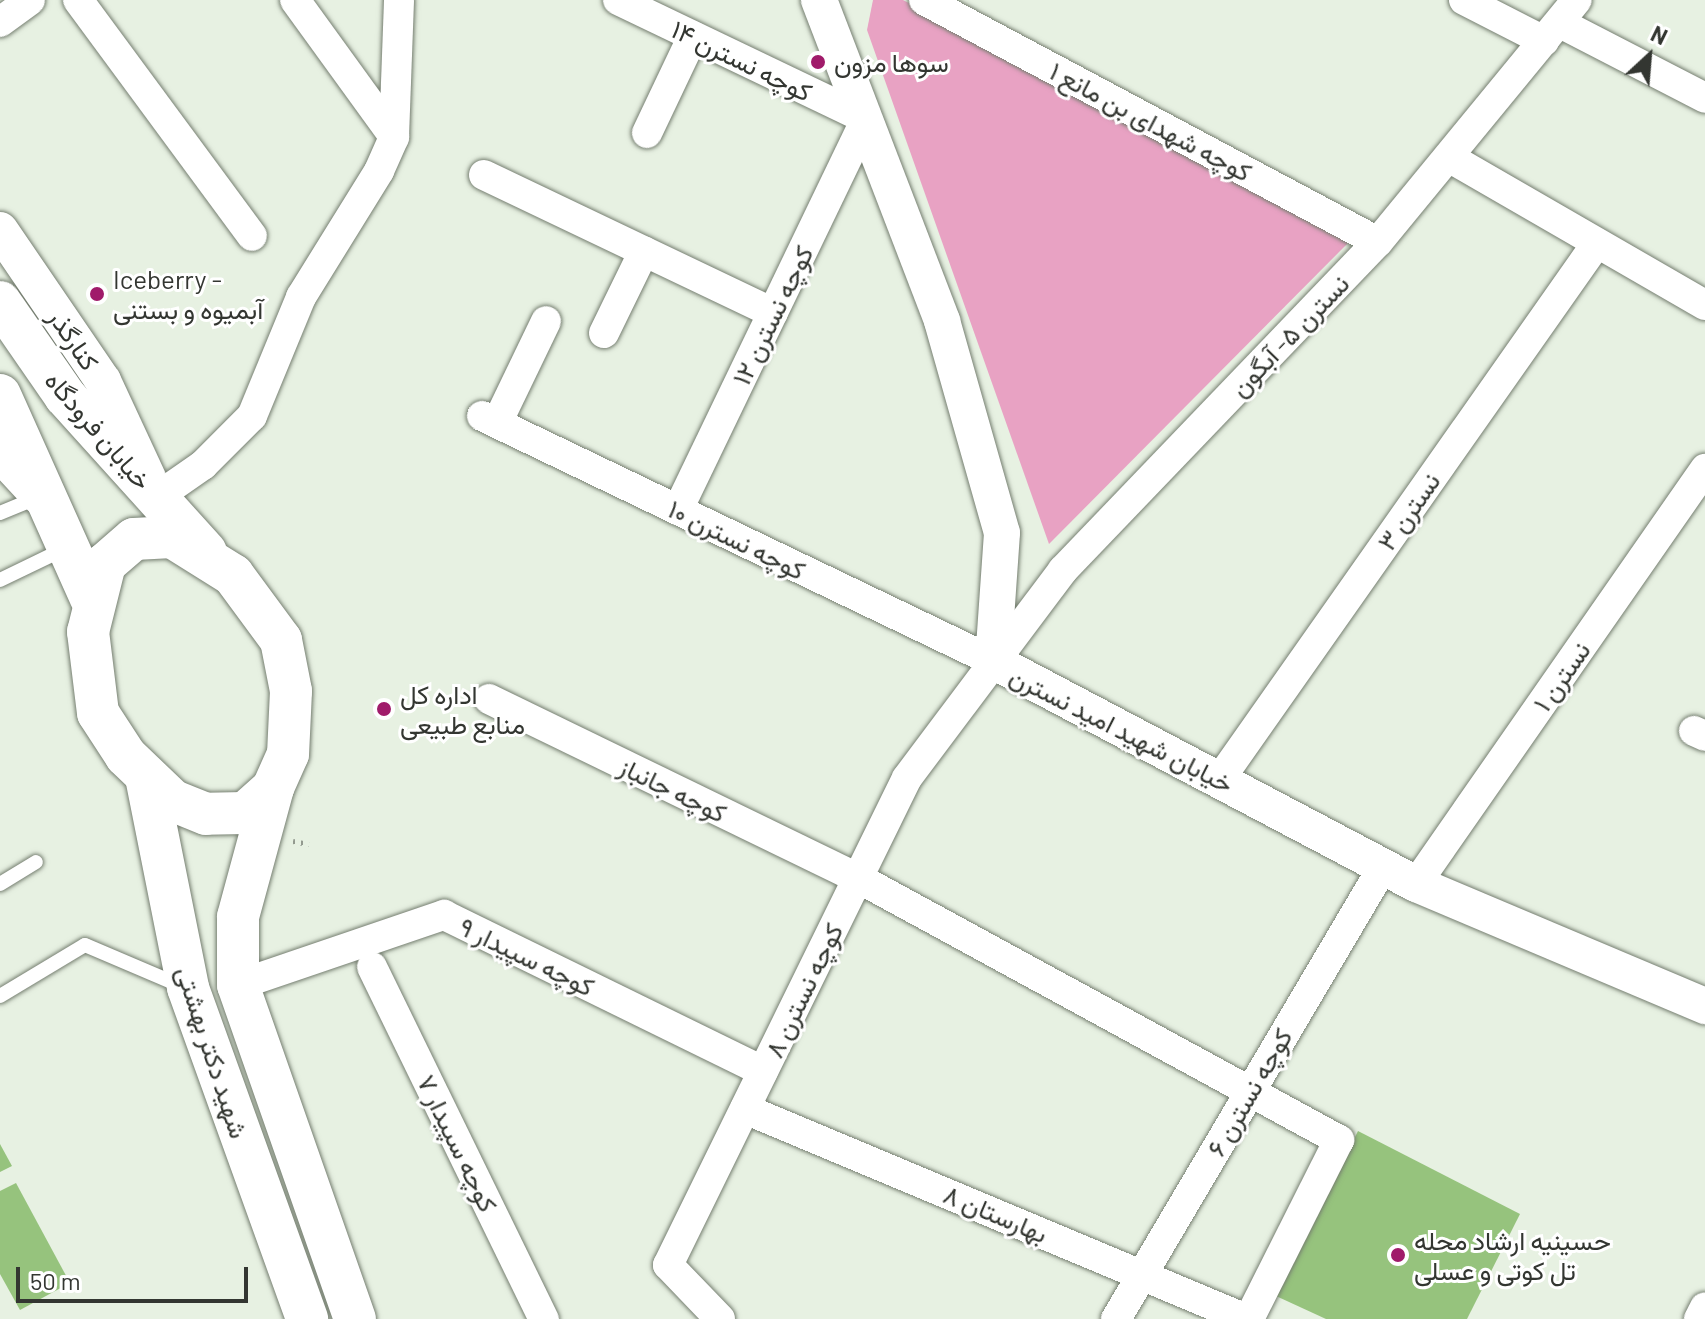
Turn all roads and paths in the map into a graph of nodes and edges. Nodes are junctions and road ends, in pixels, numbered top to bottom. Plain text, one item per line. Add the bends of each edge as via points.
1 (30, 0) edge
2 (78, 0) edge
3 (295, 0) edge
4 (399, 0) edge
5 (618, 0) edge
6 (820, 0) edge
7 (924, 0) edge
8 (1464, 0) edge
9 (1560, 21) edge
10 (0, 22) edge
11 (693, 36) junction
12 (1705, 98) edge
13 (866, 119) junction
14 (647, 133) dead end
15 (394, 137) junction
16 (1452, 159) junction
17 (484, 175) dead end
18 (0, 230) edge
19 (252, 236) dead end
20 (1378, 242) junction
21 (1597, 243) junction
22 (644, 251) junction
23 (0, 302) edge
24 (1705, 305) edge
25 (773, 313) junction
26 (546, 321) dead end
27 (604, 333) dead end
28 (0, 395) edge
29 (0, 454) edge
30 (1705, 469) edge
31 (40, 497) junction
32 (157, 497) junction
33 (678, 510) junction
34 (0, 513) edge
35 (69, 547) junction
36 (207, 552) junction
37 (0, 580) edge
38 (91, 598) junction
39 (993, 661) junction
40 (489, 699) dead end
41 (146, 777) junction
42 (1220, 779) junction
43 (273, 788) junction
44 (36, 862) dead end
45 (1383, 867) junction
46 (858, 878) junction
47 (0, 884) edge
48 (1416, 884) junction
49 (372, 967) dead end
50 (238, 985) junction
51 (188, 988) junction
52 (0, 996) edge
53 (1705, 1006) edge
54 (763, 1071) junction
55 (1248, 1091) junction
56 (745, 1109) junction
57 (1144, 1275) junction
58 (1705, 1307) edge
59 (307, 1319) edge
60 (355, 1319) edge
61 (544, 1319) edge
62 (720, 1319) edge
63 (1116, 1319) edge
64 (1248, 1319) edge
65 (1699, 1319) edge

1 - 10 street
2 - 19 street
3 - 15 street
4 - 15 street
5 - 11 street, کوچه نسترن ۱۴
6 - 13 street, خیابان شهید امید نسترن
7 - 20 street, کوچه شهدای بن مانع ۱
8 - 9 street
9 - 12 street
9 - 16 street, نسترن ۵- آبگون
11 - 13 street, کوچه نسترن ۱۴
11 - 14 street
13 - 25 street, کوچه نسترن ۱۲
13 - 39 street, خیابان شهید امید نسترن via 942,321 1002,533
15 - 32 street via 301,297 252,416 203,465
16 - 20 street, نسترن ۵- آبگون
16 - 21 street
17 - 22 street
18 - 32 street, کنارگذر via 103,381
20 - 39 street, نسترن ۵- آبگون via 1063,570
21 - 24 street
21 - 42 street, نسترن ۳
22 - 25 street
22 - 27 street
23 - 32 main road, خیابان فرودگاه via 65,396
25 - 33 street, کوچه نسترن ۱۲
26 - 33 street, کوچه نسترن ۱۰ via 490,420
28 - 31 main road
29 - 31 street
30 - 48 street, نسترن ۱
31 - 34 lane
31 - 35 main road
32 - 36 main road, خیابان فرودگاه
33 - 39 street, کوچه نسترن ۱۰
35 - 37 lane
35 - 38 main road
36 - 38 main road via 172,537 134,539 105,564
36 - 43 main road via 253,596 281,640 291,719 288,754
38 - 41 main road via 88,661 98,713
39 - 42 street, خیابان شهید امید نسترن
39 - 46 street, کوچه نسترن ۸ via 907,778
40 - 46 street, کوچه جانباز
41 - 43 main road via 172,800 206,814 245,813
41 - 51 main road, شهید دکتر بهشتی
42 - 45 street, خیابان شهید امید نسترن
43 - 50 main road, شهید دکتر بهشتی via 238,917
44 - 47 lane
45 - 48 street, خیابان شهید امید نسترن
45 - 55 street, کوچه نسترن ۶
46 - 54 street, کوچه نسترن ۸
46 - 55 street, کوچه جانباز
48 - 53 street, خیابان شهید امید نسترن
49 - 61 street, کوچه سپیدار ۷
50 - 54 street, کوچه سپیدار ۹ via 444,915
50 - 60 main road, شهید دکتر بهشتی
51 - 52 lane via 85,945
51 - 59 main road, شهید دکتر بهشتی
54 - 56 street, کوچه نسترن ۸
55 - 57 street, کوچه نسترن ۶
55 - 64 street, کوچه جانباز via 1339,1140
56 - 57 street, بهارستان ۸
56 - 62 street, کوچه نسترن ۸ via 668,1265
57 - 63 street, کوچه نسترن ۶
57 - 64 street, بهارستان ۸
58 - 65 street

